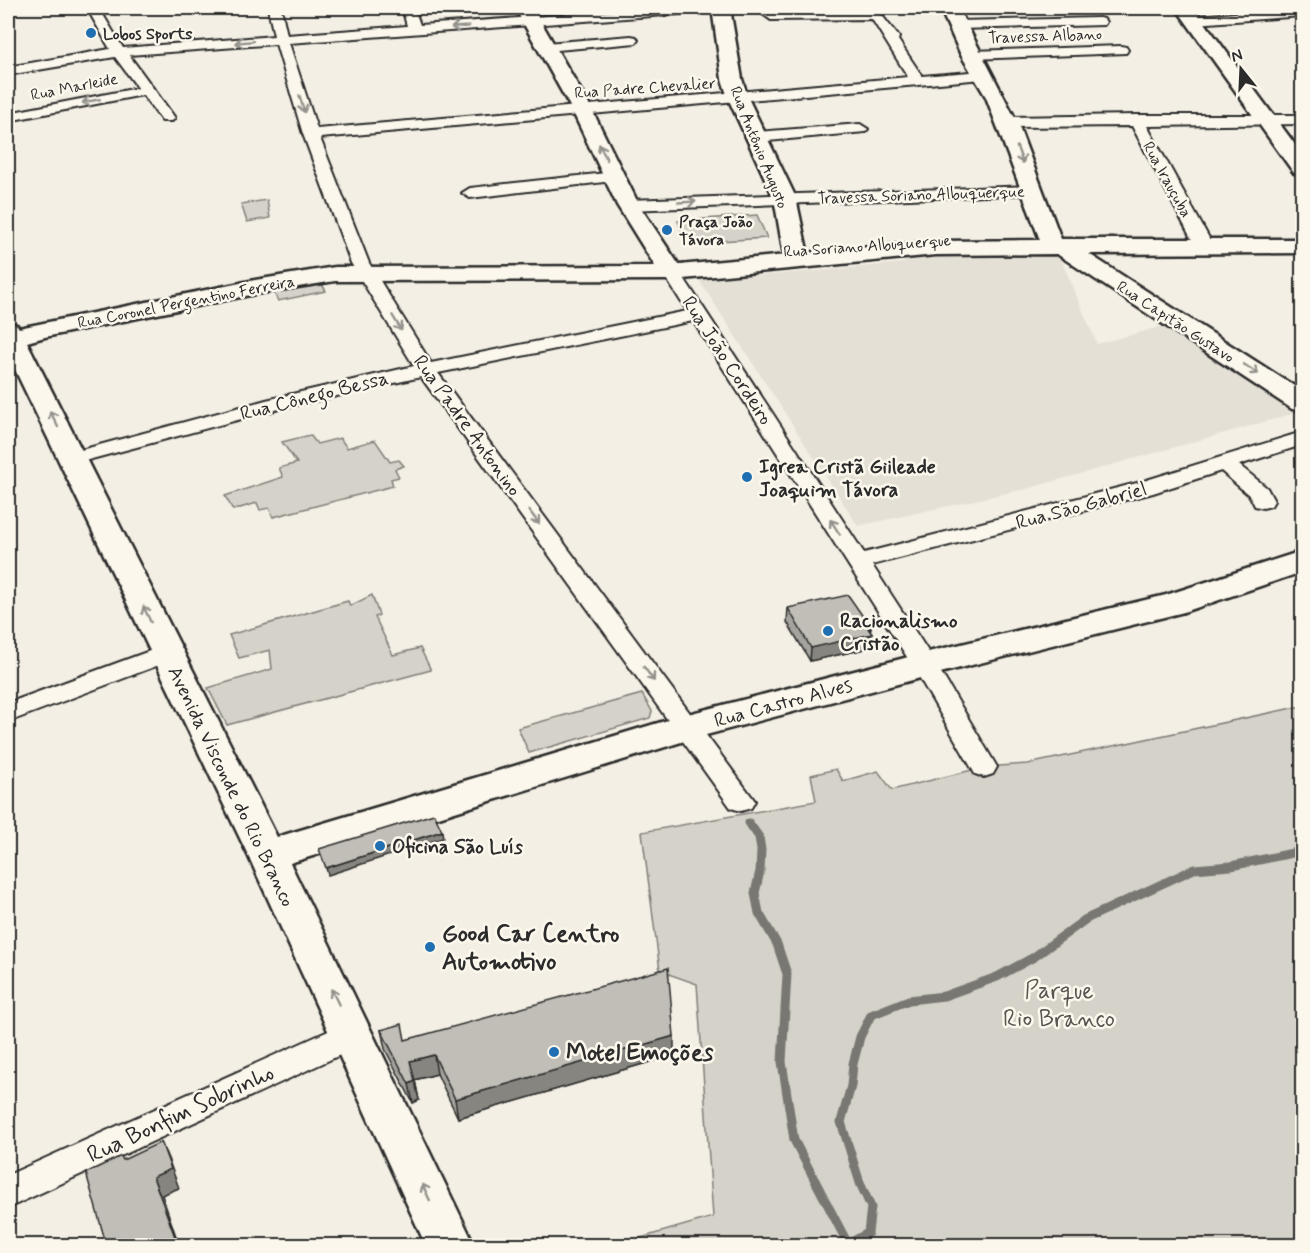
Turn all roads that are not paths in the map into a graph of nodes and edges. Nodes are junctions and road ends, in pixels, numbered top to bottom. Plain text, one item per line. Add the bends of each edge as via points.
1 (93, 8) edge
2 (274, 8) edge
3 (408, 8) edge
4 (706, 8) edge
5 (721, 8) edge
6 (760, 8) edge
7 (873, 11) edge
8 (1302, 12) edge
9 (528, 14) edge
10 (1190, 14) edge
11 (953, 16) edge
12 (1099, 22) dead end
13 (415, 30) junction
14 (281, 39) junction
15 (631, 40) dead end
16 (546, 47) junction
17 (1121, 51) dead end
18 (119, 52) junction
19 (971, 56) junction
20 (8, 71) edge
21 (982, 75) junction
22 (918, 81) junction
23 (148, 90) junction
24 (738, 98) junction
25 (582, 110) junction
26 (8, 117) edge
27 (167, 118) dead end
28 (1136, 120) junction
29 (1268, 120) junction
30 (1302, 120) edge
31 (1007, 122) junction
32 (860, 129) dead end
33 (311, 134) junction
34 (757, 137) junction
35 (1302, 168) edge
36 (615, 177) junction
37 (1033, 191) junction
38 (470, 193) dead end
39 (785, 198) junction
40 (628, 205) junction
41 (1302, 237) edge
42 (1200, 238) junction
43 (1055, 242) junction
44 (907, 245) junction
45 (1302, 246) edge
46 (795, 250) junction
47 (364, 268) junction
48 (669, 268) junction
49 (699, 314) junction
50 (9, 334) edge
51 (425, 369) junction
52 (1302, 403) edge
53 (1302, 438) edge
54 (74, 458) junction
55 (1226, 464) junction
56 (1263, 501) dead end
57 (1302, 561) edge
58 (857, 562) junction
59 (166, 653) junction
60 (924, 665) junction
61 (8, 713) edge
62 (688, 727) junction
63 (984, 767) dead end
64 (741, 801) dead end
65 (267, 855) junction
66 (353, 1034) junction
67 (8, 1192) edge
68 (451, 1245) edge

1 - 18 street
2 - 14 street, Rua Padre Antonino
3 - 13 street
4 - 9 street
5 - 24 street, Rua Antônio Augusto
6 - 7 street via 771,16
7 - 22 street
8 - 10 street
9 -> 13 street
9 - 16 street, Rua João Cordeiro
10 - 29 street
11 - 12 street
11 - 19 street
13 - 14 street
14 -> 18 street
14 -> 33 street, Rua Padre Antonino
15 - 16 street
16 - 25 street, Rua João Cordeiro
17 - 19 street, Travessa Albano
18 - 20 street
18 - 23 street
19 - 21 street
21 - 22 street, Rua Padre Chevalier
21 - 31 street
22 - 24 street, Rua Padre Chevalier
23 -> 26 street, Rua Marleide
23 - 27 street
24 - 25 street, Rua Padre Chevalier
24 - 34 street, Rua Antônio Augusto
25 - 33 street, Rua Padre Chevalier
36 -> 25 street, Rua João Cordeiro
28 - 29 street
28 - 31 street
28 - 42 street, Rua Irauçuba
29 - 30 street
29 - 35 street
31 -> 37 street
32 - 34 street
33 - 47 street, Rua Padre Antonino
34 - 39 street, Rua Antônio Augusto
36 - 38 street
36 - 40 street, Rua João Cordeiro
37 - 39 street, Travessa Soriano Albuquerque
37 - 43 street
40 -> 39 street, Travessa Soriano Albuquerque
39 - 46 street, Rua Antônio Augusto
40 - 48 street, Rua João Cordeiro
41 - 42 street, Rua Soriano Albuquerque
42 - 43 street, Rua Soriano Albuquerque
43 - 44 street, Rua Soriano Albuquerque
43 - 45 street, Rua Soriano Albuquerque
43 -> 52 street, Rua Capitão Gustavo
44 - 46 street, Rua Soriano Albuquerque
44 - 48 street, Rua Soriano Albuquerque
46 - 48 street, Rua Soriano Albuquerque
47 - 48 street, Rua Soriano Albuquerque
47 - 50 street, Rua Coronel Pergentino Ferreira
47 -> 51 street, Rua Padre Antonino
48 - 49 street, Rua João Cordeiro
49 - 51 street, Rua Cônego Bessa
58 -> 49 street, Rua João Cordeiro
54 -> 50 street, Avenida Visconde do Rio Branco
51 - 54 street, Rua Cônego Bessa via 273,404
51 -> 62 street, Rua Padre Antonino
53 - 55 street, Rua São Gabriel
59 -> 54 street, Avenida Visconde do Rio Branco
55 - 56 street
55 - 58 street, Rua São Gabriel via 1039,517
57 - 60 street, Rua Castro Alves via 1173,604
58 - 60 street, Rua João Cordeiro
59 - 61 street
59 - 65 street, Avenida Visconde do Rio Branco
60 - 62 street, Rua Castro Alves
60 - 63 street, Rua João Cordeiro
62 - 64 street, Rua Padre Antonino
62 - 65 street, Rua Castro Alves
66 -> 65 street, Avenida Visconde do Rio Branco
66 - 67 street, Rua Bonfim Sobrinho
68 -> 66 street, Avenida Visconde do Rio Branco

